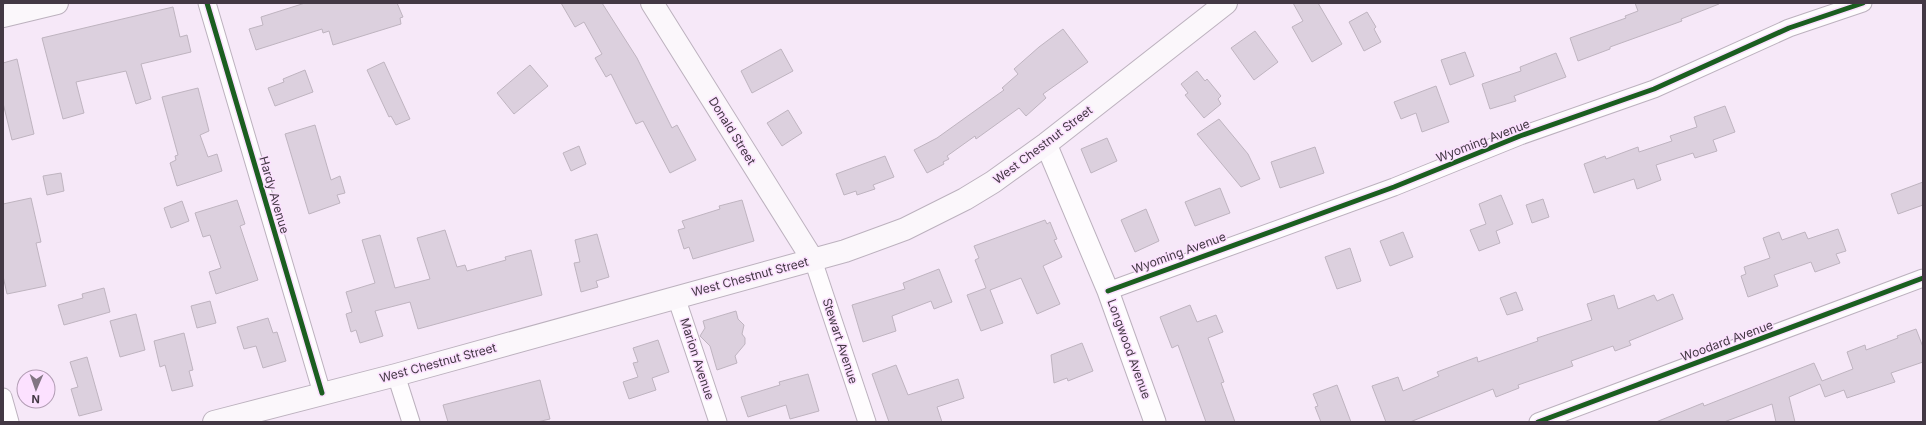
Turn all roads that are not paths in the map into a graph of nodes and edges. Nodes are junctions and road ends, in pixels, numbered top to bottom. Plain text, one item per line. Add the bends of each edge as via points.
1 (58, 3) edge
2 (208, 3) edge
3 (652, 3) edge
4 (1226, 3) edge
5 (1863, 3) edge
6 (3, 16) edge
7 (1046, 144) junction
8 (813, 260) junction
9 (1923, 278) edge
10 (1108, 290) junction
11 (676, 297) junction
12 (396, 375) junction
13 (322, 393) junction
14 (3, 397) edge
15 (10, 422) edge
16 (214, 422) edge
17 (411, 422) edge
18 (718, 422) edge
19 (867, 422) edge
20 (1155, 422) edge
21 (1538, 422) edge

1 - 6 main road
2 - 13 street, Hardy Avenue
3 - 8 main road, Donald Street
4 - 7 main road, West Chestnut Street
5 - 10 street, Wyoming Avenue via 1789,28 1654,89 1520,136 1394,187
7 - 8 main road, West Chestnut Street via 993,182 935,215 877,240
7 - 10 street, Longwood Avenue
8 - 11 main road, West Chestnut Street
8 - 19 street, Stewart Avenue
9 - 21 street, Woodard Avenue
10 - 20 street, Longwood Avenue
11 - 12 main road, West Chestnut Street
11 - 18 street, Marion Avenue
12 - 13 main road, West Chestnut Street
12 - 17 street
13 - 16 main road, West Chestnut Street
14 - 15 street

